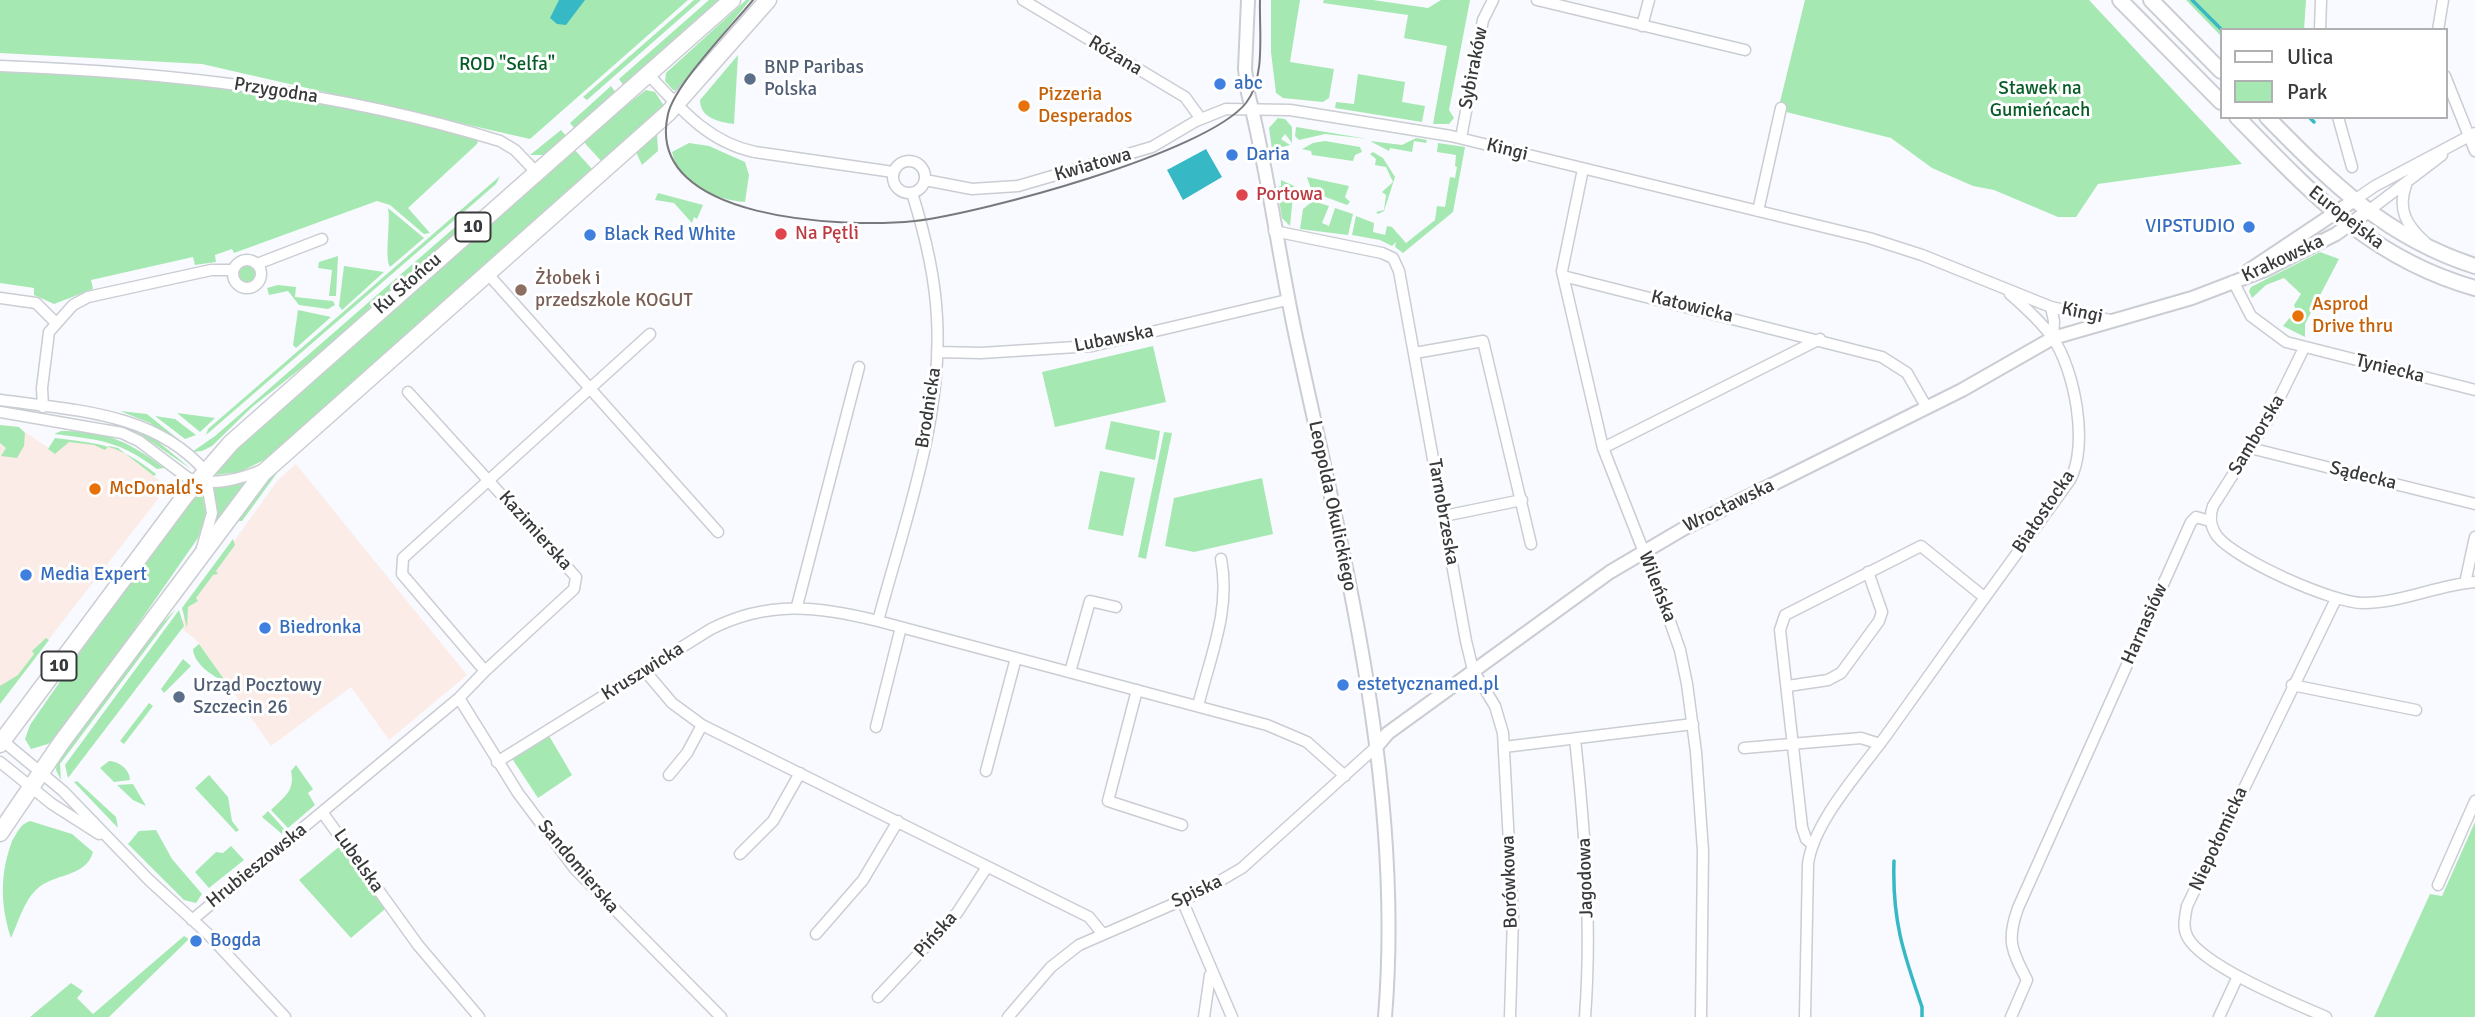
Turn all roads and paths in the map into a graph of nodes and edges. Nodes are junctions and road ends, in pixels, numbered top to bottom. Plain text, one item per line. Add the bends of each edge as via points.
1 (732, 0) edge
2 (768, 0) edge
3 (1023, 0) edge
4 (1248, 0) edge
5 (1493, 0) edge
6 (1538, 0) edge
7 (1649, 0) edge
8 (2120, 0) edge
9 (2151, 0) edge
10 (2321, 0) edge
11 (2443, 0) edge
12 (1642, 26) junction
13 (2320, 28) edge
14 (2438, 28) edge
15 (1745, 50) dead end
16 (0, 66) edge
17 (2220, 70) edge
18 (647, 74) junction
19 (2447, 80) edge
20 (2220, 101) edge
21 (677, 105) junction
22 (1781, 108) dead end
23 (1252, 109) junction
24 (1201, 118) junction
25 (2238, 119) edge
26 (2269, 119) edge
27 (2339, 119) edge
28 (2471, 134) edge
29 (1461, 138) junction
30 (2475, 151) edge
31 (2352, 167) dead end
32 (1583, 169) junction
33 (536, 172) junction
34 (893, 172) junction
35 (925, 180) junction
36 (2409, 181) junction
37 (912, 193) junction
38 (2353, 201) junction
39 (1758, 211) junction
40 (2367, 212) junction
41 (2334, 214) junction
42 (2350, 225) junction
43 (1274, 231) junction
44 (322, 239) dead end
45 (2439, 253) junction
46 (257, 264) junction
47 (2475, 266) edge
48 (233, 270) junction
49 (487, 273) junction
50 (1563, 276) junction
51 (2233, 281) junction
52 (2002, 287) junction
53 (2475, 288) edge
54 (0, 298) edge
55 (1287, 300) junction
56 (2051, 307) junction
57 (2114, 320) junction
58 (56, 323) junction
59 (650, 334) dead end
60 (2053, 338) junction
61 (1820, 339) junction
62 (2304, 348) junction
63 (937, 352) junction
64 (1415, 354) junction
65 (859, 367) dead end
66 (591, 387) junction
67 (2475, 390) edge
68 (408, 392) dead end
69 (0, 400) edge
70 (43, 407) junction
71 (1927, 408) junction
72 (0, 412) edge
73 (1603, 448) junction
74 (2250, 448) junction
75 (277, 459) junction
76 (203, 478) junction
77 (489, 480) junction
78 (1522, 500) junction
79 (2475, 504) edge
80 (1444, 516) junction
81 (2210, 521) junction
82 (718, 532) dead end
83 (2475, 537) edge
84 (1531, 544) dead end
85 (1643, 551) junction
86 (1221, 559) dead end
87 (196, 561) junction
88 (1868, 572) junction
89 (2470, 582) edge
90 (1984, 597) junction
91 (2336, 599) junction
92 (797, 606) junction
93 (1116, 607) dead end
94 (878, 621) junction
95 (901, 627) junction
96 (1016, 658) junction
97 (1474, 670) junction
98 (485, 671) junction
99 (645, 671) junction
100 (1070, 672) junction
101 (2292, 685) junction
102 (1788, 686) junction
103 (1137, 690) junction
104 (459, 698) junction
105 (1198, 706) junction
106 (2416, 710) dead end
107 (1693, 724) junction
108 (702, 725) junction
109 (876, 727) dead end
110 (1575, 739) junction
111 (1, 743) edge
112 (1794, 744) junction
113 (1880, 744) junction
114 (1376, 747) junction
115 (1504, 747) junction
116 (1744, 748) dead end
117 (0, 762) edge
118 (497, 762) junction
119 (41, 771) junction
120 (986, 771) dead end
121 (800, 773) junction
122 (669, 775) dead end
123 (1345, 776) junction
124 (30, 787) junction
125 (2475, 801) edge
126 (322, 812) junction
127 (898, 821) junction
128 (1182, 825) dead end
129 (0, 832) edge
130 (114, 844) junction
131 (1813, 845) junction
132 (740, 854) dead end
133 (987, 867) junction
134 (2438, 884) dead end
135 (1182, 900) junction
136 (192, 920) junction
137 (1102, 933) junction
138 (816, 934) dead end
139 (1210, 971) junction
140 (2238, 976) junction
141 (878, 997) dead end
142 (285, 1017) edge
143 (479, 1017) edge
144 (721, 1017) edge
145 (1008, 1017) edge
146 (1204, 1017) edge
147 (1232, 1017) edge
148 (1385, 1017) edge
149 (1510, 1017) edge
150 (1585, 1017) edge
151 (1701, 1017) edge
152 (1805, 1017) edge
153 (2011, 1017) edge
154 (2219, 1017) edge
155 (2326, 1017) edge

1 - 18 main road, Ku Słońcu / 10
2 - 21 main road, 10
3 - 24 street, Różana via 1185,97
4 - 23 street, Leopolda Okulickiego via 1245,69
5 - 29 street, Sybiraków via 1483,20
6 - 12 street
7 - 12 street
8 - 20 main road
9 - 17 main road
10 - 13 street
11 - 14 street
12 - 15 street
16 - 33 street, Przygodna via 163,75 356,105 500,141
18 - 21 street
18 - 33 main road, Ku Słońcu / 10
19 - 28 street
21 - 34 street via 703,130 741,149
21 - 49 main road, 10
22 - 39 street
23 - 24 street, Kwiatowa via 1226,109
23 - 29 street, Kingi via 1312,112
23 - 43 street, Leopolda Okulickiego
24 - 35 street, Kwiatowa via 1150,148 1023,185 972,189
25 - 41 main road, Europejska
26 - 38 main road, Europejska
27 - 31 street
28 - 30 street
28 - 36 street, Krakowska
28 - 38 street, Krakowska
29 - 32 street, Kingi
32 - 39 street, Kingi
32 - 50 street, Wileńska
33 - 76 main road, Ku Słońcu / 10 via 274,403
34 - 35 street via 901,163 913,161 923,168
34 - 37 street via 896,187
35 - 37 street
36 - 40 street, Krakowska
36 - 45 street, Europejska via 2403,213
37 - 63 street, Brodnicka via 933,275
38 - 40 main road, Europejska
38 - 41 street, Krakowska
39 - 52 street, Kingi via 1885,243
40 - 42 street, Krakowska
40 - 45 main road, Europejska
41 - 42 main road, Europejska
41 - 51 street, Krakowska
42 - 51 street, Krakowska via 2279,264
42 - 53 main road, Europejska via 2409,263
43 - 55 street, Leopolda Okulickiego
43 - 64 street, Tarnobrzeska via 1393,258 1402,281
44 - 46 street
45 - 47 main road, Europejska
46 - 48 street via 243,260
46 - 48 street via 260,278 249,288 236,283
48 - 58 street via 211,270 88,297
49 - 66 street
49 - 75 main road, 10
50 - 61 street, Katowicka
50 - 73 street, Wileńska
51 - 57 street, Krakowska
51 - 62 street, Krakowska via 2245,310 2258,323
52 - 56 street, Kingi
52 - 60 street, Kingi
54 - 58 street via 36,303
55 - 63 street, Lubawska via 1092,346
55 - 114 street, Leopolda Okulickiego via 1350,588
56 - 57 street, Kingi
56 - 60 street, Kingi
57 - 60 street, Wrocławska
58 - 70 street via 49,332
59 - 66 street, Kazimierska
60 - 71 street, Wrocławska
60 - 90 street, Białostocka via 2076,405 2076,466
61 - 71 street, Katowicka via 1898,365
61 - 73 street
62 - 67 street, Tyniecka
62 - 74 street, Samborska
63 - 94 street, Brodnicka via 926,436
64 - 78 street via 1483,341
64 - 80 street, Tarnobrzeska
65 - 92 street
66 - 77 street, Kazimierska
66 - 82 street
68 - 77 street, Kazimierska
69 - 70 street
70 - 76 street via 137,423 156,433
71 - 85 street, Wrocławska
72 - 76 street via 122,433 188,478
73 - 85 street, Wileńska
74 - 79 street, Sądecka
74 - 81 street, Samborska via 2213,506
75 - 76 street via 248,475
75 - 87 main road, 10
76 - 87 street via 212,513
76 - 111 main road, Ku Słońcu / 10
77 - 98 street, Kazimierska via 403,558 402,574
77 - 98 street, Kazimierska via 574,571 576,583
78 - 80 street
78 - 84 street
80 - 97 street, Tarnobrzeska
81 - 91 street via 2221,540 2237,552
81 - 153 street, Harnasiów via 2196,517 2191,522 2018,908 2011,944 2014,960 2027,980
83 - 89 street
85 - 97 street, Wrocławska
85 - 107 street, Wileńska via 1680,650
86 - 105 street via 1224,605
87 - 119 main road, 10
88 - 90 street via 1921,546
88 - 102 street via 1785,615 1780,630
88 - 102 street via 1882,612 1879,621 1836,677
89 - 91 street via 2390,601
90 - 113 street, Białostocka
91 - 101 street, Niepołomicka
92 - 94 street, Kruszwicka
92 - 99 street, Kruszwicka via 764,609 725,622
93 - 100 street via 1090,601
94 - 95 street, Kruszwicka
95 - 96 street, Kruszwicka
95 - 109 street
96 - 100 street, Kruszwicka
96 - 120 street
97 - 114 street, Wrocławska via 1388,733
97 - 115 street, Borówkowa via 1499,715
98 - 104 street, Kazimierska
99 - 108 street via 672,703
99 - 118 street, Kruszwicka
100 - 103 street, Kruszwicka
101 - 106 street
101 - 140 street, Niepołomicka via 2187,906 2184,924 2189,939
102 - 112 street
103 - 105 street, Kruszwicka
103 - 128 street via 1108,801
104 - 118 street, Sandomierska
104 - 126 street, Lubelska
105 - 123 street, Kruszwicka via 1291,734 1320,752
107 - 110 street
107 - 151 street, Wileńska via 1703,851
108 - 121 street
108 - 122 street
110 - 115 street
110 - 150 street, Jagodowa via 1586,862
111 - 119 street, Ku Słońcu
112 - 113 street via 1861,738
112 - 116 street
112 - 131 street via 1802,827
113 - 131 street, Białostocka
114 - 123 street, Spiska
114 - 148 street, Leopolda Okulickiego via 1389,918
115 - 149 street, Borówkowa via 1513,917
117 - 124 street
118 - 144 street, Sandomierska via 589,886
119 - 124 main road, 10
119 - 130 street, Hrubieszowska
121 - 127 street
121 - 132 street via 772,821
123 - 135 street, Spiska via 1242,868
124 - 129 main road, 10
124 - 130 street, Hrubieszowska
125 - 134 street
126 - 136 street, Hrubieszowska
126 - 143 street, Lubelska via 418,945
127 - 133 street
127 - 138 street via 863,880
130 - 136 street, Hrubieszowska
131 - 152 street, Białostocka via 1808,864
133 - 137 street via 1089,917
133 - 141 street, Pińska via 957,912
135 - 137 street, Spiska
135 - 139 street
136 - 142 street, Hrubieszowska
137 - 145 street, Spiska via 1051,967
139 - 146 street
139 - 147 street
140 - 154 street
140 - 155 street, Niepołomicka

